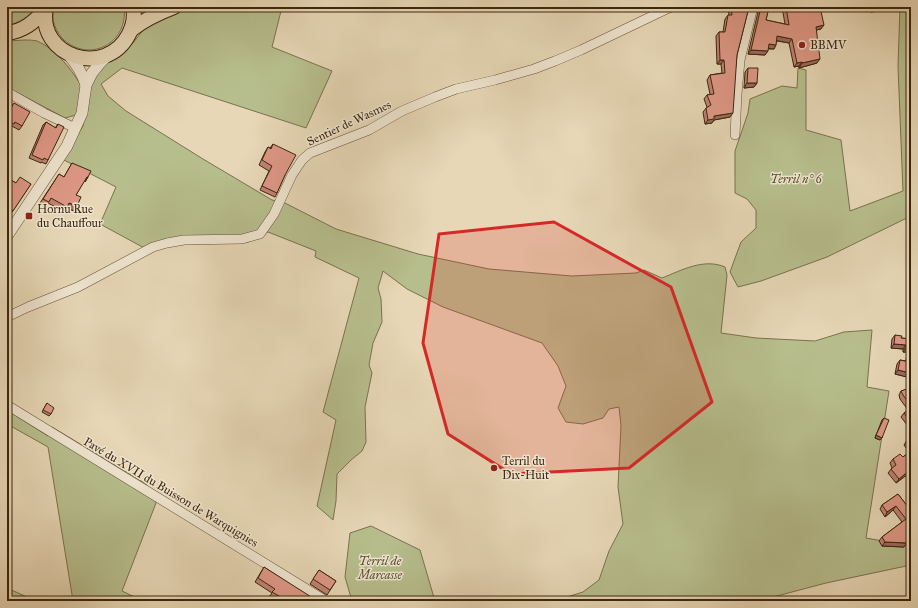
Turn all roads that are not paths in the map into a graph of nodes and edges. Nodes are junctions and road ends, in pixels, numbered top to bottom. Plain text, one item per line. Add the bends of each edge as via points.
1 (133, 7) edge
2 (145, 7) edge
3 (672, 7) edge
4 (753, 7) edge
5 (45, 8) edge
6 (170, 9) edge
7 (131, 30) junction
8 (11, 33) edge
9 (52, 39) junction
10 (67, 53) junction
11 (110, 54) junction
12 (86, 85) junction
13 (7, 92) edge
14 (75, 128) junction
15 (735, 135) dead end
16 (7, 236) edge
17 (7, 317) edge
18 (7, 405) edge
19 (323, 599) dead end

1 - 7 main road via 134,20
2 - 6 main road via 154,10
3 - 17 street, Sentier de Wasmes via 556,61 449,91 402,111 369,130 310,153 292,175 274,214 260,234 242,240 184,240 153,247 78,287
4 - 15 street via 740,60
5 - 8 main road via 27,27
5 - 9 main road via 46,25
6 - 7 main road via 142,21
7 - 11 main road via 119,48
8 - 9 main road via 28,32
9 - 10 main road
10 - 11 main road via 81,58 96,59
10 - 12 street via 76,62
11 - 12 street via 92,73
12 - 14 street via 82,113
13 - 14 street
14 - 16 street
18 - 19 street, Pavé du XVII du Buisson de Warquignies

